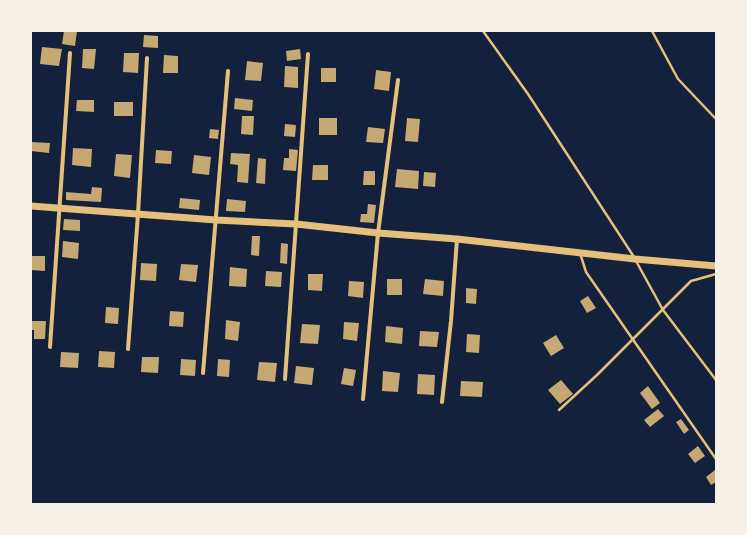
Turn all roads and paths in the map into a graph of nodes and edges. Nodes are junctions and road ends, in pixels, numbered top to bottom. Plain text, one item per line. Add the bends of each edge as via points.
1 (483, 31) edge
2 (652, 31) edge
3 (70, 53) dead end
4 (308, 54) dead end
5 (147, 58) dead end
6 (228, 71) dead end
7 (398, 80) dead end
8 (716, 119) edge
9 (31, 206) edge
10 (59, 209) junction
11 (138, 214) junction
12 (216, 220) junction
13 (296, 224) junction
14 (378, 233) junction
15 (457, 239) junction
16 (580, 253) junction
17 (635, 259) junction
18 (716, 266) edge
19 (716, 274) edge
20 (663, 310) junction
21 (633, 340) junction
22 (50, 348) dead end
23 (128, 349) dead end
24 (203, 372) dead end
25 (285, 379) dead end
26 (716, 380) edge
27 (363, 399) dead end
28 (442, 402) dead end
29 (559, 410) dead end
30 (716, 459) edge

1 - 17 lane via 528,94
2 - 8 lane via 678,79
3 - 10 street
4 - 13 street
5 - 11 street
6 - 12 street
7 - 14 street
9 - 10 street
10 - 11 street
10 - 22 street
11 - 12 street
11 - 23 street
12 - 13 street
12 - 24 street
13 - 14 street
13 - 25 street
14 - 15 street
14 - 27 street
15 - 16 street
15 - 28 street
16 - 17 street
16 - 21 lane via 586,272
17 - 18 street
17 - 20 lane
19 - 20 lane via 691,281
20 - 21 lane
20 - 26 lane
21 - 29 lane
21 - 30 lane

